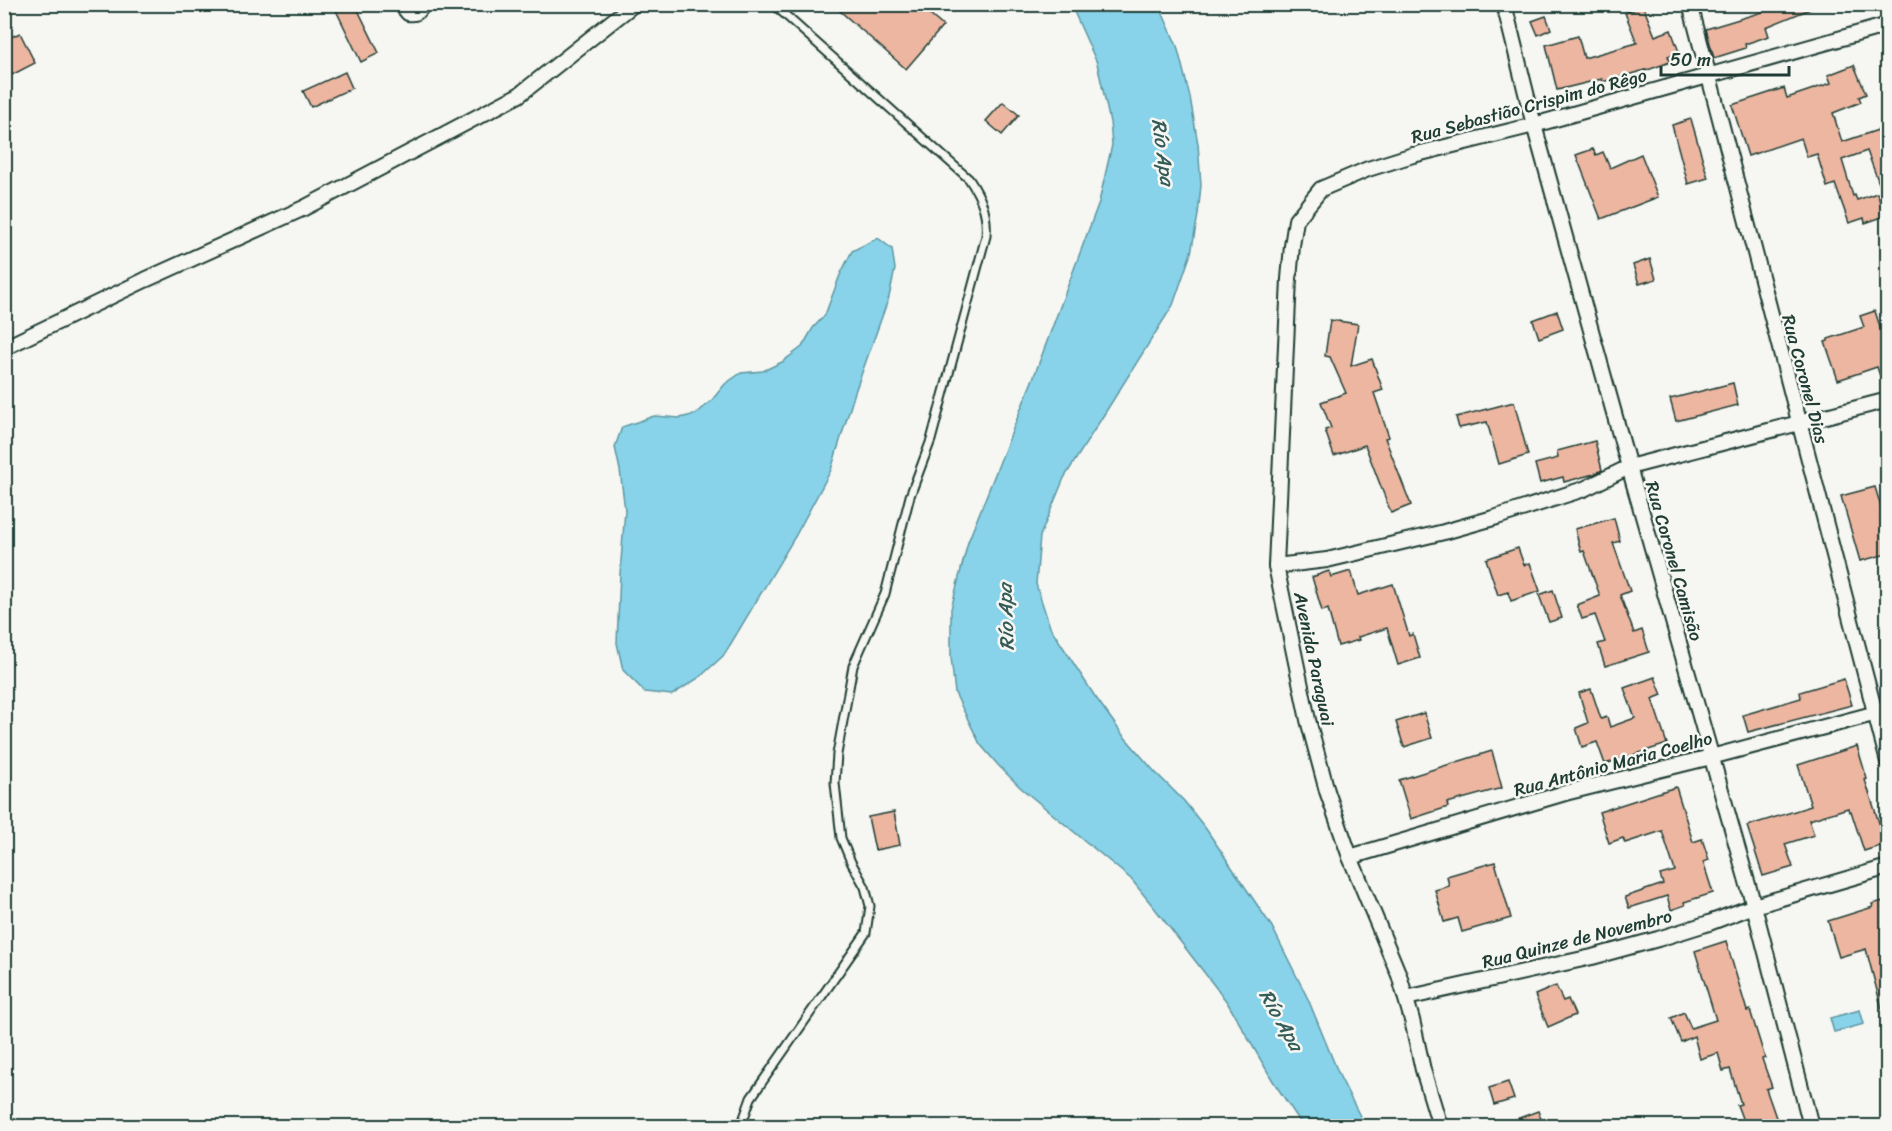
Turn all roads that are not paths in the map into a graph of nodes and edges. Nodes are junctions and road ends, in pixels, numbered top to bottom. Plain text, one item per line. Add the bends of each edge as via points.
1 (401, 4) edge
2 (422, 4) edge
3 (634, 4) edge
4 (773, 4) edge
5 (1503, 4) edge
6 (1690, 4) edge
7 (1887, 25) edge
8 (1708, 76) junction
9 (1534, 125) junction
10 (1321, 189) joint
11 (4, 348) edge
12 (1887, 400) edge
13 (1798, 424) junction
14 (1629, 467) junction
15 (1276, 566) junction
16 (1881, 711) edge
17 (1711, 757) junction
18 (1887, 762) edge
19 (1350, 857) junction
20 (1887, 867) edge
21 (1754, 906) junction
22 (1406, 998) junction
23 (741, 1126) edge
24 (1440, 1126) edge
25 (1811, 1126) edge

1 - 2 street via 414,14
3 - 11 street via 519,95 303,208
4 - 23 lane via 969,179 983,203 987,225 931,440 910,496 885,594 853,666 837,754 835,783 841,838 870,906 866,933 751,1098
5 - 9 street, Rua Coronel Camisão
6 - 8 street, Rua Coronel Dias
7 - 8 street, Rua Sebastião Crispim do Rêgo
8 - 9 street, Rua Sebastião Crispim do Rêgo
8 - 13 street, Rua Coronel Dias
9 - 10 street, Rua Sebastião Crispim do Rêgo via 1413,155
9 - 14 street, Rua Coronel Camisão
10 - 15 street, Avenida Paraguai via 1296,220 1292,246
12 - 13 street
13 - 14 street
13 - 16 street, Rua Coronel Dias
14 - 15 street via 1584,489 1455,529 1336,558
14 - 17 street, Rua Coronel Camisão
15 - 19 street, Avenida Paraguai via 1308,720
16 - 17 street, Rua Antônio Maria Coelho
16 - 18 street, Rua Coronel Dias
17 - 19 street, Rua Antônio Maria Coelho via 1565,793
17 - 21 street, Rua Coronel Camisão
19 - 22 street, Avenida Paraguai
20 - 21 street, Rua Quinze de Novembro
21 - 22 street, Rua Quinze de Novembro via 1592,957
21 - 25 street, Rua Coronel Camisão
22 - 24 street, Avenida Paraguai

